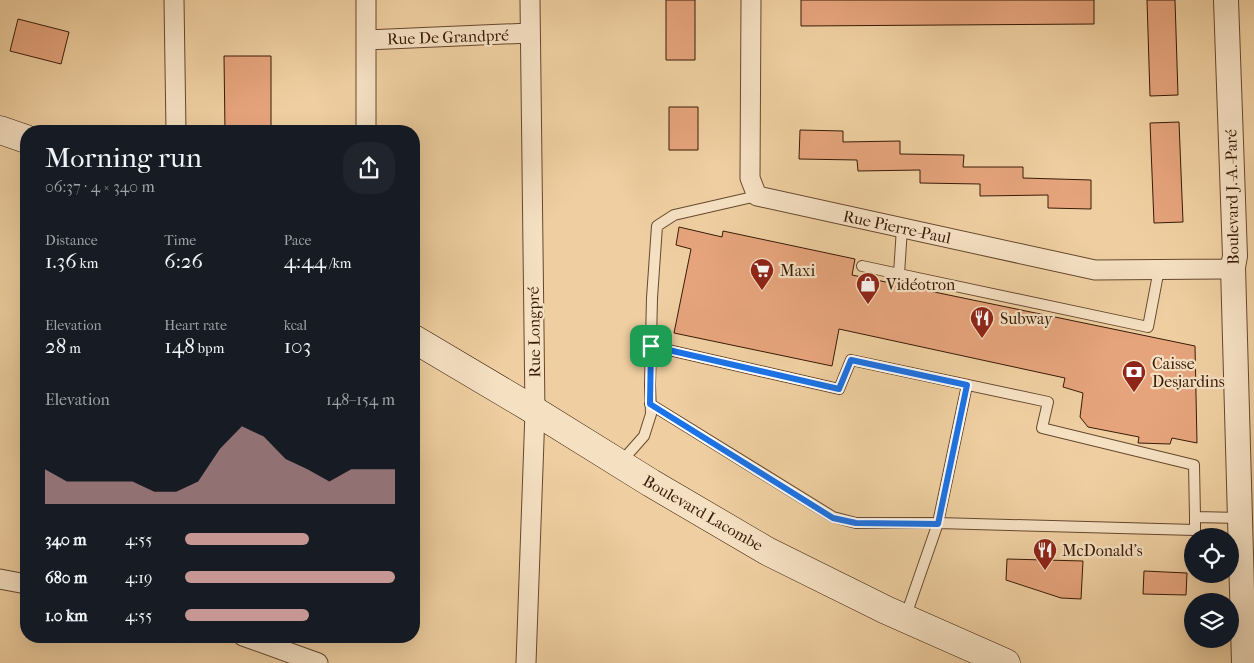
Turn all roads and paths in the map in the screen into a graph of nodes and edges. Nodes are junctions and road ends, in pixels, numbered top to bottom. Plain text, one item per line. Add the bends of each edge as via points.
1 (174, 0) edge
2 (366, 0) edge
3 (530, 0) edge
4 (750, 0) edge
5 (1226, 0) edge
6 (530, 33) junction
7 (366, 40) junction
8 (176, 125) edge
9 (366, 125) edge
10 (0, 130) edge
11 (20, 137) edge
12 (757, 196) junction
13 (902, 228) junction
14 (862, 266) dead end
15 (1233, 267) junction
16 (1159, 269) junction
17 (899, 274) junction
18 (420, 343) edge
19 (651, 346) junction
20 (967, 385) junction
21 (650, 404) junction
22 (535, 412) junction
23 (619, 463) junction
24 (1247, 488) edge
25 (1195, 517) junction
26 (1240, 518) junction
27 (938, 524) junction
28 (0, 579) edge
29 (20, 583) edge
30 (905, 619) junction
31 (262, 643) edge
32 (318, 663) edge
33 (526, 663) edge
34 (1006, 663) edge
35 (1244, 663) edge

1 - 8 street
2 - 7 street
3 - 6 street, Rue Longpré
4 - 12 street via 750,178
5 - 15 street, Boulevard J.-A.-Paré
6 - 7 street, Rue De Grandpré
6 - 22 street, Rue Longpré
7 - 9 street
10 - 11 main road
12 - 13 street, Rue Pierre-Paul
12 - 19 lane via 674,214 657,226
13 - 16 street, Rue Pierre-Paul via 1095,270
13 - 17 lane
14 - 17 lane
15 - 16 street, Rue Pierre-Paul via 1222,270
15 - 24 street, Boulevard J.-A.-Paré
16 - 17 lane via 1148,327
18 - 22 main road, Boulevard Lacombe
19 - 20 lane via 839,389 851,360
19 - 21 lane
20 - 25 lane via 1048,402 1042,428 1194,465
20 - 27 lane
21 - 23 lane via 651,414 644,436
21 - 27 lane via 833,518 856,523
22 - 23 main road, Boulevard Lacombe
22 - 33 street, Rue Longpré
23 - 30 main road, Boulevard Lacombe via 767,551
24 - 26 street, Boulevard J.-A.-Paré
25 - 26 lane
25 - 27 lane via 1195,530
26 - 35 street, Boulevard J.-A.-Paré
27 - 30 lane
28 - 29 street
30 - 34 main road, Boulevard Lacombe
31 - 32 street

